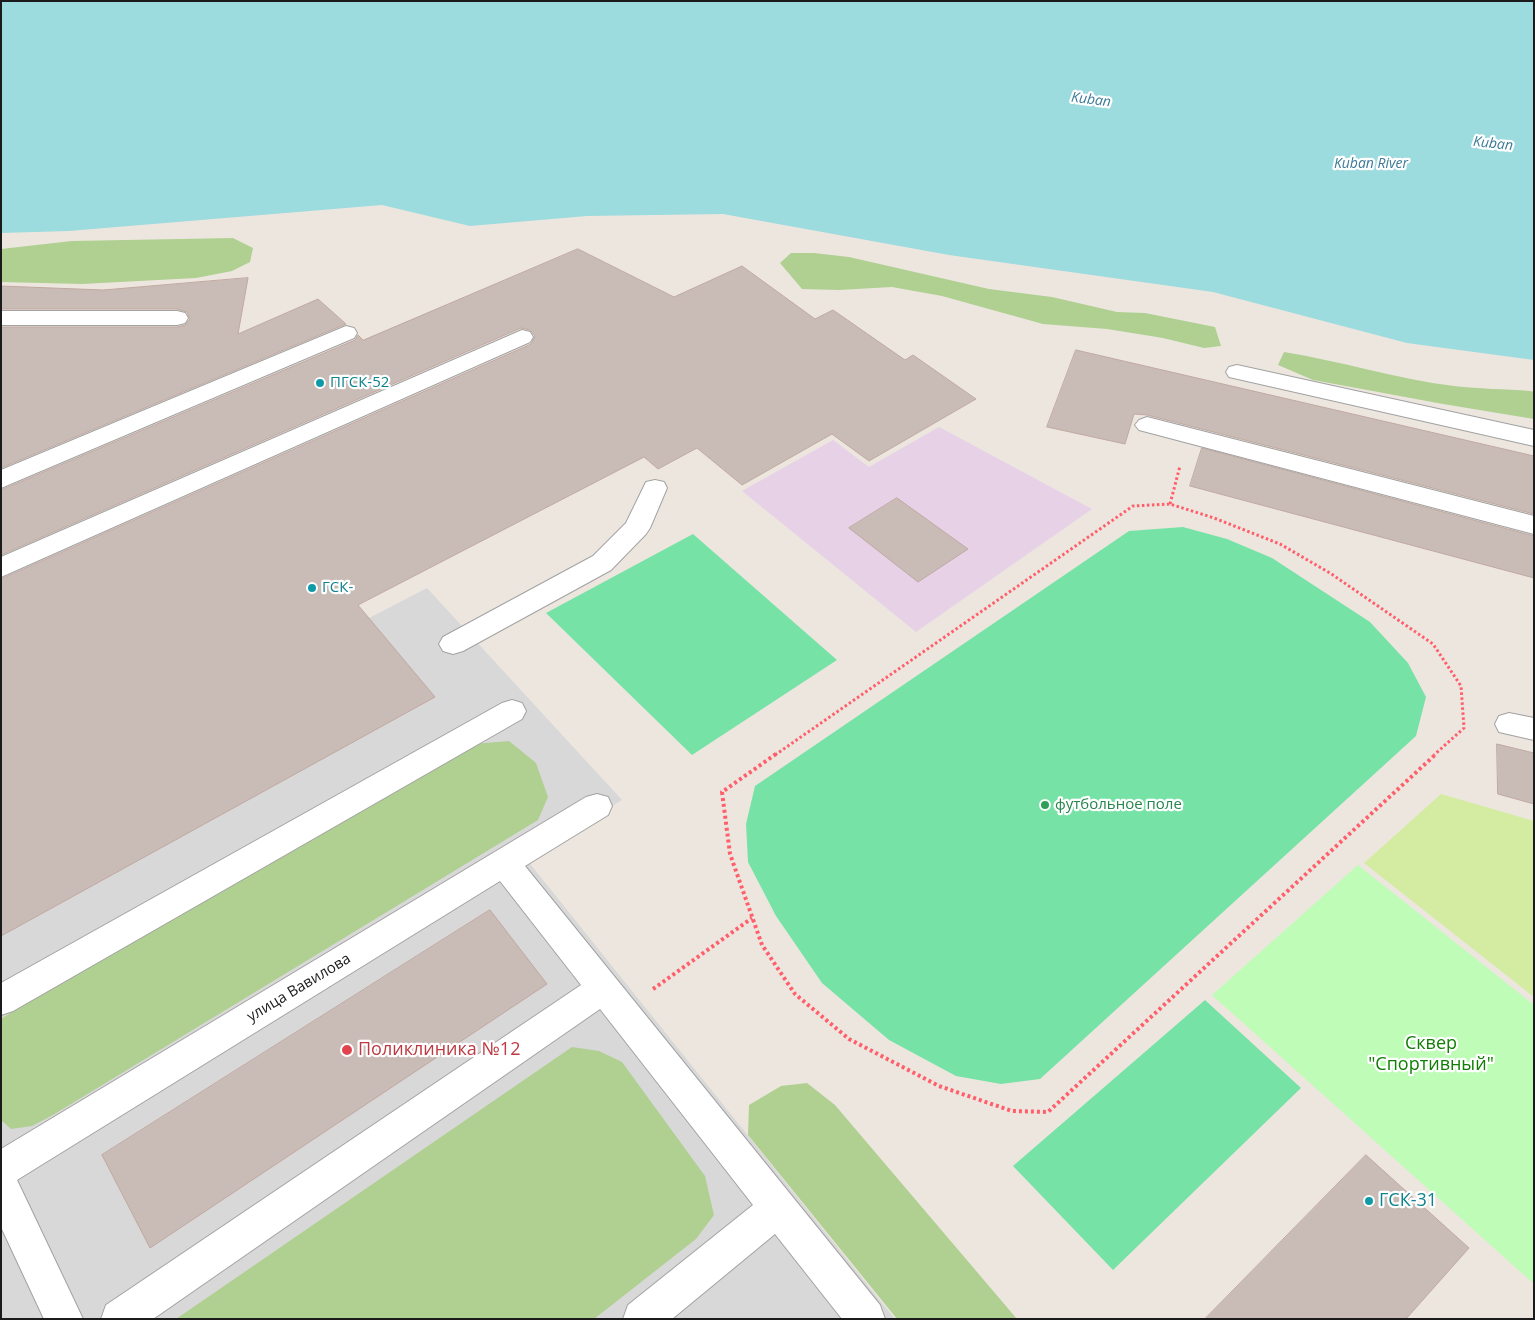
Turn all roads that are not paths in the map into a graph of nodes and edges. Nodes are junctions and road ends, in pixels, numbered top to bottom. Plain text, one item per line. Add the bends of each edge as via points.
1 (1, 318) edge
2 (177, 318) dead end
3 (346, 333) dead end
4 (522, 337) dead end
5 (1237, 372) dead end
6 (1147, 425) dead end
7 (1534, 438) edge
8 (1, 480) edge
9 (655, 488) dead end
10 (1534, 525) edge
11 (1, 568) edge
12 (453, 644) dead end
13 (512, 711) dead end
14 (597, 806) dead end
15 (504, 863) junction
16 (1, 1000) edge
17 (613, 1000) junction
18 (1, 1169) edge
19 (1, 1186) edge
20 (778, 1208) junction
21 (64, 1319) edge
22 (120, 1319) edge
23 (642, 1319) edge
24 (866, 1319) edge

1 - 2 street
3 - 8 street
4 - 11 street
5 - 7 street
6 - 10 street
9 - 12 street via 637,528 602,563
13 - 16 street
14 - 15 street, улица Вавилова
15 - 17 street
15 - 18 street, улица Вавилова
17 - 20 street
17 - 22 street
19 - 21 street
20 - 23 street
20 - 24 street

